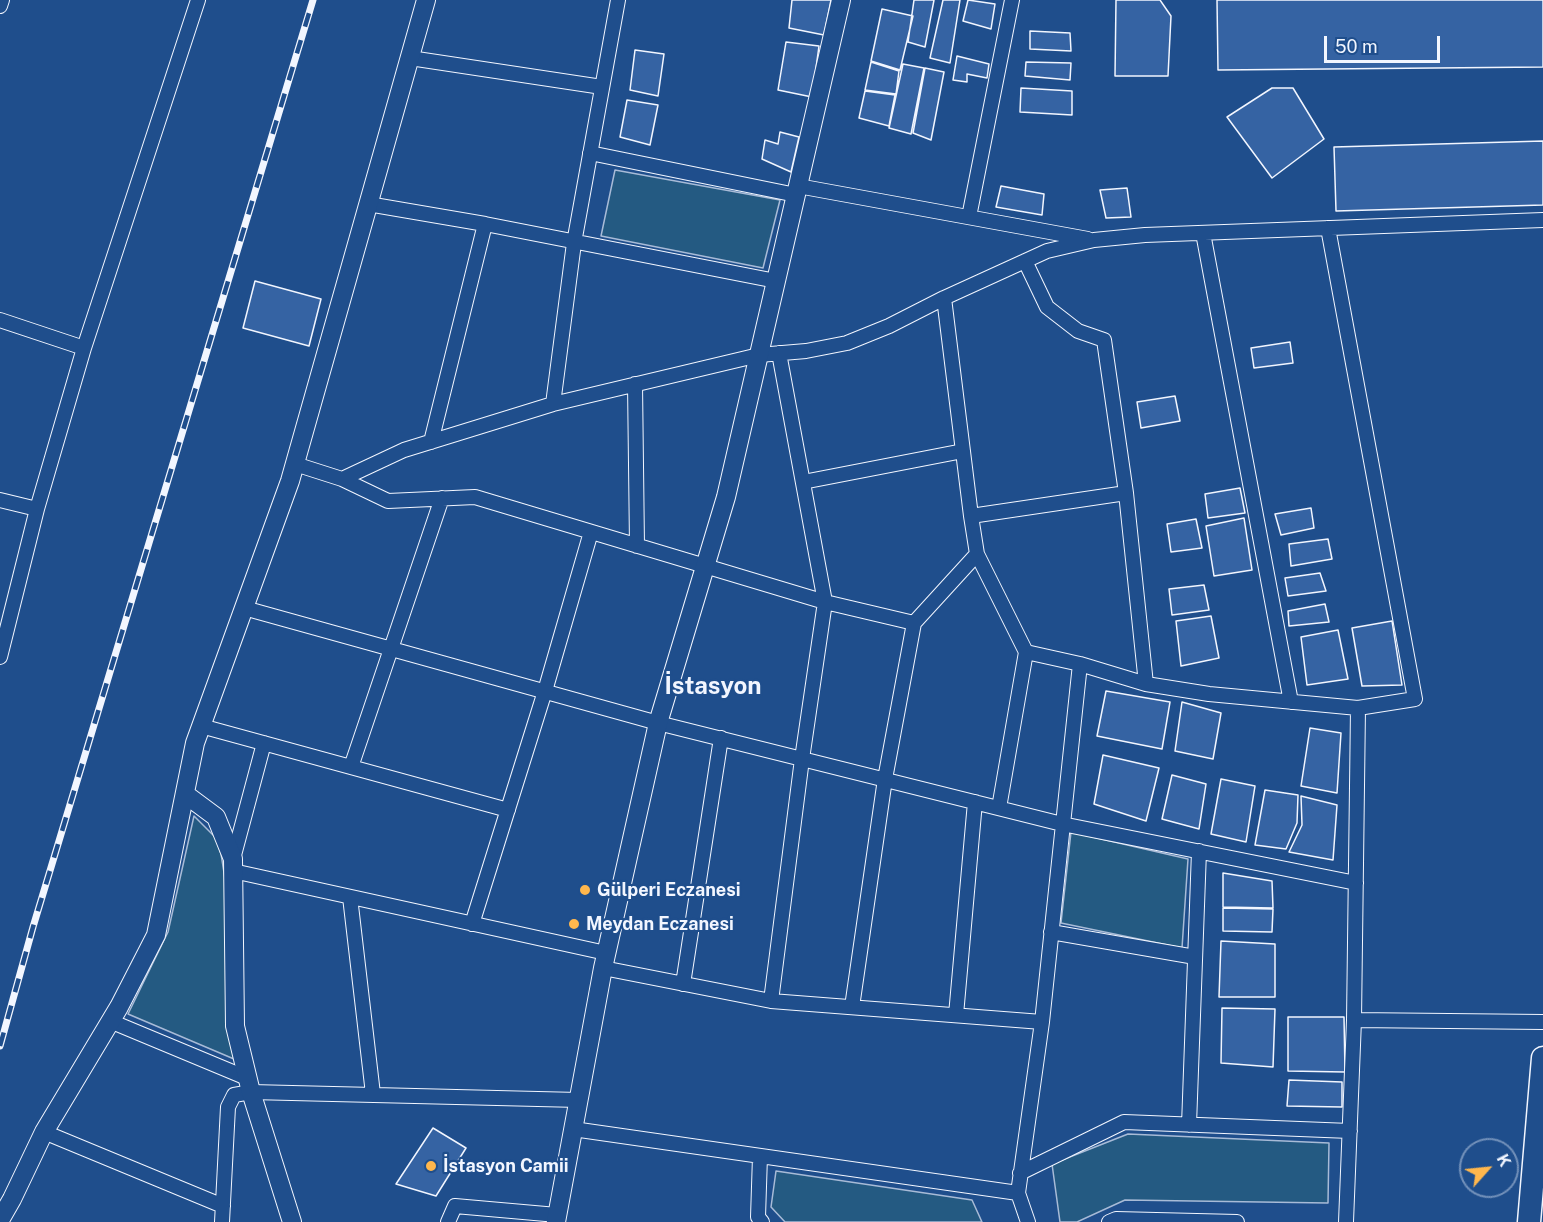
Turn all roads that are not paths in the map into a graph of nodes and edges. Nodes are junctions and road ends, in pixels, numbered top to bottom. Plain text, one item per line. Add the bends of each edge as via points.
1 (2, 0) edge
2 (426, 0) edge
3 (618, 0) edge
4 (841, 0) edge
5 (1012, 0) edge
6 (196, 1) edge
7 (0, 6) edge
8 (410, 58) junction
9 (602, 87) junction
10 (590, 153) junction
11 (797, 191) junction
12 (368, 204) junction
13 (969, 218) junction
14 (1543, 220) edge
15 (485, 224) junction
16 (1328, 228) junction
17 (1203, 233) junction
18 (1094, 240) junction
19 (574, 243) junction
20 (1026, 261) junction
21 (776, 281) junction
22 (944, 298) junction
23 (0, 320) edge
24 (84, 348) junction
25 (779, 353) junction
26 (759, 355) junction
27 (635, 384) junction
28 (553, 404) junction
29 (431, 442) junction
30 (963, 452) junction
31 (295, 464) junction
32 (342, 479) junction
33 (803, 482) junction
34 (1126, 493) junction
35 (442, 498) junction
36 (0, 500) edge
37 (38, 509) junction
38 (971, 516) junction
39 (591, 532) junction
40 (637, 546) junction
41 (977, 554) junction
42 (704, 566) junction
43 (825, 602) junction
44 (244, 608) junction
45 (914, 623) junction
46 (391, 649) junction
47 (1026, 652) junction
48 (0, 657) edge
49 (1080, 664) junction
50 (1146, 684) junction
51 (545, 692) junction
52 (1291, 702) junction
53 (1358, 708) junction
54 (658, 723) junction
55 (201, 726) junction
56 (721, 738) junction
57 (264, 743) junction
58 (802, 759) junction
59 (351, 767) junction
60 (885, 779) junction
61 (185, 794) junction
62 (975, 802) junction
63 (999, 808) junction
64 (508, 810) junction
65 (1062, 824) junction
66 (1199, 851) junction
67 (233, 865) junction
68 (1356, 883) junction
69 (350, 897) junction
70 (472, 924) junction
71 (1051, 932) junction
72 (1195, 957) junction
73 (605, 961) junction
74 (682, 984) junction
75 (771, 1001) junction
76 (852, 1007) junction
77 (956, 1015) junction
78 (1354, 1020) junction
79 (110, 1021) junction
80 (1042, 1022) junction
81 (1543, 1022) edge
82 (1543, 1058) edge
83 (249, 1085) junction
84 (373, 1095) junction
85 (579, 1100) junction
86 (1189, 1125) junction
87 (573, 1129) junction
88 (1350, 1131) junction
89 (44, 1132) junction
90 (760, 1156) junction
91 (1020, 1173) junction
92 (1018, 1193) junction
93 (223, 1206) junction
94 (557, 1218) edge
95 (0, 1220) edge
96 (222, 1222) edge
97 (292, 1222) edge
98 (448, 1222) edge
99 (762, 1222) edge
100 (1028, 1222) edge
101 (1109, 1222) edge
102 (1237, 1222) edge
103 (1346, 1222) edge
104 (1529, 1222) edge

1 - 7 street
2 - 8 street
3 - 9 street
4 - 11 street
5 - 13 street
6 - 24 street
8 - 9 street
8 - 12 street
9 - 10 street
10 - 11 street
10 - 19 street
11 - 13 street
11 - 21 street
12 - 15 street
12 - 31 street
13 - 18 street
14 - 16 street
15 - 19 street
15 - 29 street
16 - 17 street
16 - 53 street via 1415,699
17 - 18 street
17 - 52 street
18 - 20 street via 1047,251
19 - 21 street
19 - 28 street
20 - 22 street
20 - 34 street via 1047,307 1078,332 1104,340
21 - 26 street
22 - 25 street via 847,343
22 - 30 street
23 - 24 street
24 - 37 street
25 - 26 street
25 - 33 street
26 - 27 street
26 - 42 street via 726,497
27 - 28 street
27 - 40 street
28 - 29 street
29 - 32 street
30 - 33 street
30 - 38 street
31 - 32 street
31 - 44 street
32 - 35 street via 388,501
33 - 43 street
34 - 38 street
34 - 50 street
35 - 39 street via 476,496
35 - 46 street
36 - 37 street
37 - 48 street
38 - 41 street
39 - 40 street
39 - 51 street
40 - 42 street
41 - 45 street
41 - 47 street
42 - 43 street
42 - 54 street
43 - 45 street
43 - 58 street
44 - 46 street
44 - 55 street
45 - 60 street
46 - 51 street
46 - 59 street
47 - 49 street
47 - 63 street
49 - 50 street
49 - 65 street
50 - 52 street
51 - 54 street
51 - 64 street
52 - 53 street
53 - 68 street
54 - 56 street
54 - 73 street
55 - 57 street
55 - 61 street
56 - 58 street
56 - 74 street
57 - 59 street
57 - 67 street
58 - 60 street
58 - 75 street
59 - 64 street
60 - 62 street
60 - 76 street
61 - 67 street via 216,817
61 - 79 street via 156,935
62 - 63 street
62 - 77 street
63 - 65 street
64 - 70 street
65 - 66 street
65 - 71 street
66 - 68 street
66 - 72 street
67 - 69 street
67 - 83 street via 235,1026
68 - 78 street
69 - 70 street
69 - 84 street
70 - 73 street
71 - 72 street
71 - 80 street
72 - 86 street
73 - 74 street
73 - 85 street
74 - 75 street
75 - 76 street
76 - 77 street
77 - 80 street
78 - 81 street
78 - 88 street
79 - 83 street
79 - 89 street
80 - 91 street
82 - 104 highway
83 - 84 street
83 - 93 street via 234,1095 228,1107
83 - 97 street
84 - 85 street
85 - 87 street
86 - 88 street
86 - 91 street via 1124,1122
87 - 90 street
87 - 94 street
88 - 103 street
89 - 93 street
89 - 95 street
90 - 92 street
90 - 99 street via 758,1217
91 - 92 street
92 - 100 street
93 - 96 street
94 - 98 street via 455,1206
101 - 102 street

